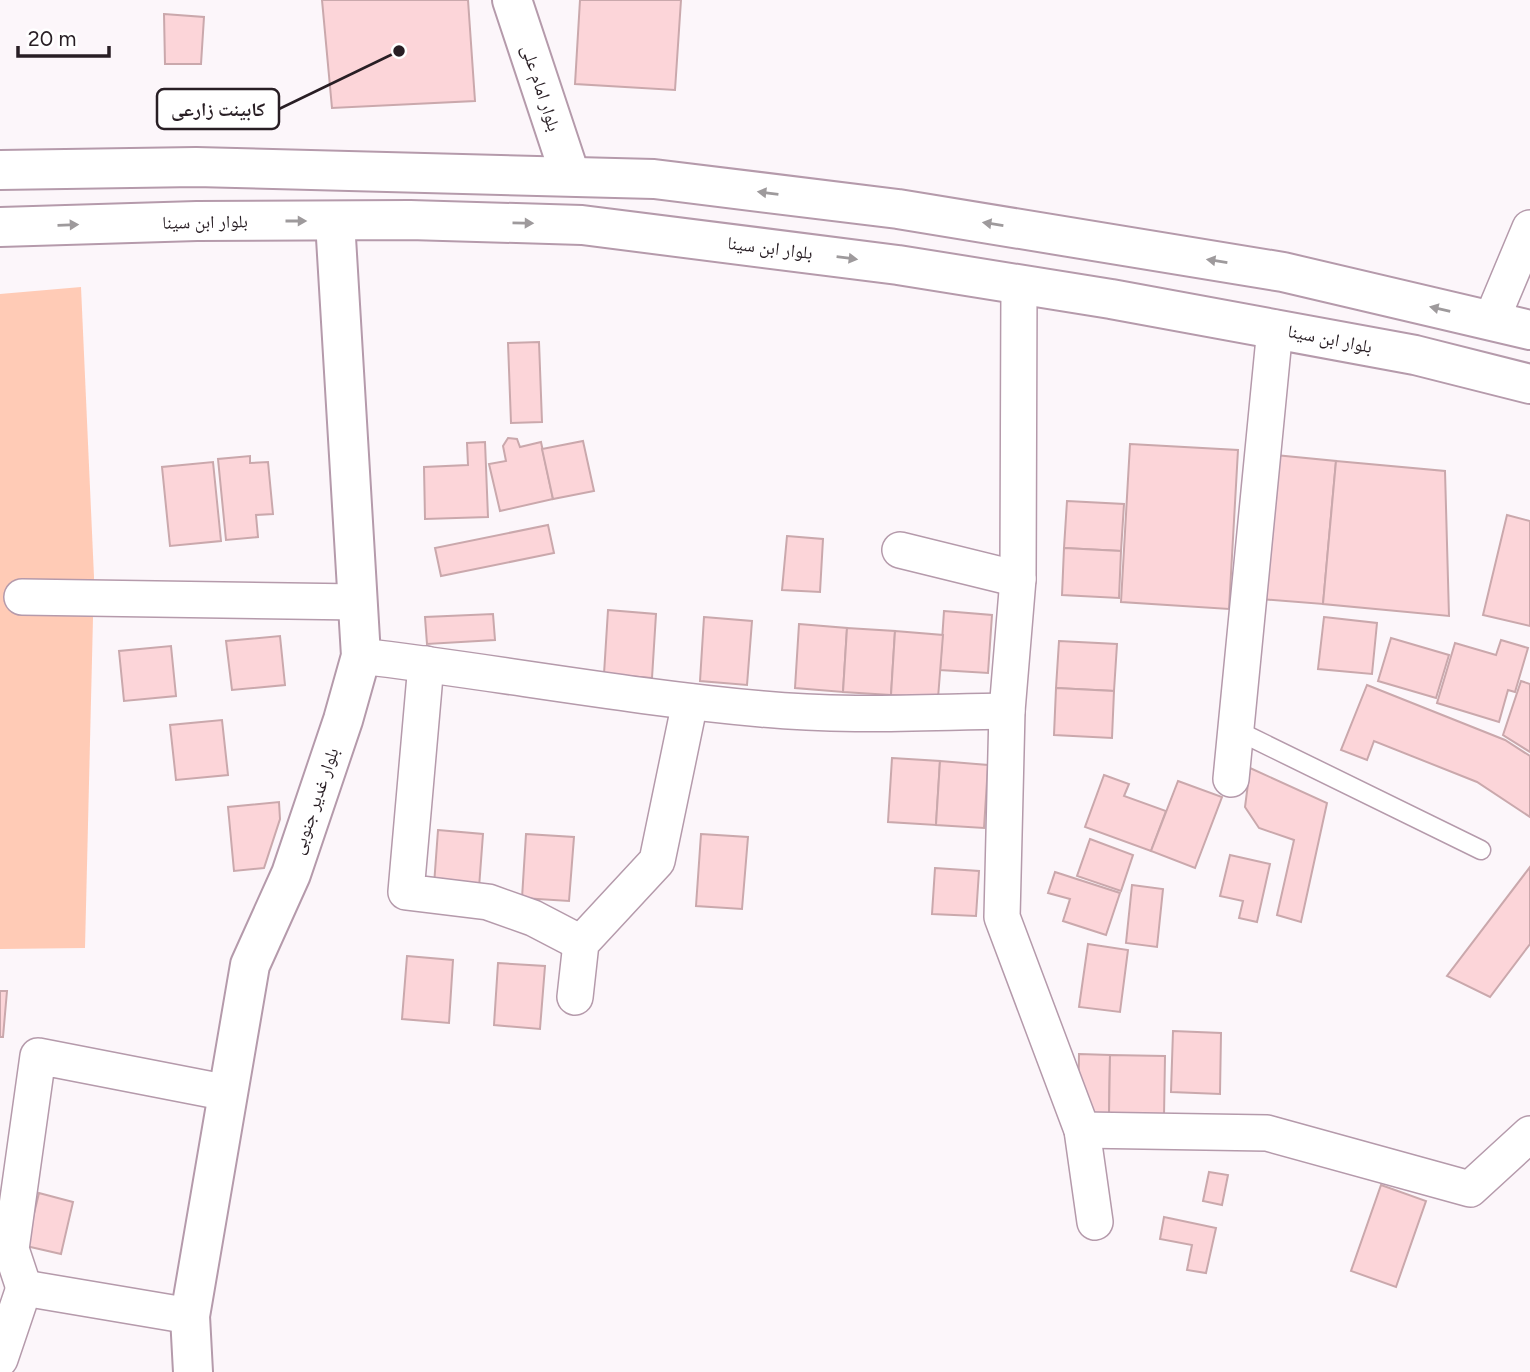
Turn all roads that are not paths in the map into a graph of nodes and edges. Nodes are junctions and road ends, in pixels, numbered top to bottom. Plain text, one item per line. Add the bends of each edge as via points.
1 (512, 0) edge
2 (0, 170) edge
3 (570, 175) junction
4 (335, 221) junction
5 (582, 225) junction
6 (0, 227) edge
7 (1530, 228) edge
8 (1019, 285) junction
9 (1490, 321) junction
10 (1275, 328) junction
11 (1530, 330) edge
12 (1530, 384) edge
13 (900, 550) dead end
14 (1017, 579) junction
15 (22, 597) dead end
16 (358, 602) junction
17 (361, 656) junction
18 (426, 664) junction
19 (690, 702) junction
20 (1007, 711) junction
21 (1236, 730) junction
22 (1231, 779) dead end
23 (1481, 850) dead end
24 (581, 943) junction
25 (575, 997) dead end
26 (228, 1093) junction
27 (1082, 1130) junction
28 (1530, 1134) edge
29 (1095, 1222) dead end
30 (6, 1237) edge
31 (24, 1288) junction
32 (190, 1317) junction
33 (0, 1359) edge
34 (193, 1372) edge

1 - 3 main road, بلوار امام علی
2 - 3 main road via 196,167
3 - 5 main road, بلوار امام علی
9 -> 3 main road via 1283,272 898,209 654,179
4 -> 5 main road, بلوار ابن سینا
6 -> 4 main road, بلوار ابن سینا
4 - 16 main road, بلوار غدیر جنوبی
5 -> 8 main road, بلوار ابن سینا
7 - 9 street
8 - 10 main road, بلوار ابن سینا
8 - 14 street
9 - 11 main road
10 - 12 main road, بلوار ابن سینا via 1415,355
10 - 21 street
13 - 14 street
14 - 20 street
15 - 16 street
16 - 17 main road, بلوار غدیر جنوبی
17 - 18 street
17 - 26 main road, بلوار غدیر جنوبی via 291,874 250,965
18 - 19 street
18 - 24 street via 406,892 488,902 533,918
19 - 20 street via 819,713
19 - 24 street via 657,861
20 - 27 street via 1002,917
21 - 22 street
21 - 23 lane
24 - 25 street
26 - 30 street via 38,1055
26 - 32 main road, بلوار غدیر جنوبی
27 - 28 street via 1267,1133 1470,1189
27 - 29 street
30 - 31 street
31 - 32 street
31 - 33 street
32 - 34 main road, بلوار غدیر جنوبی

